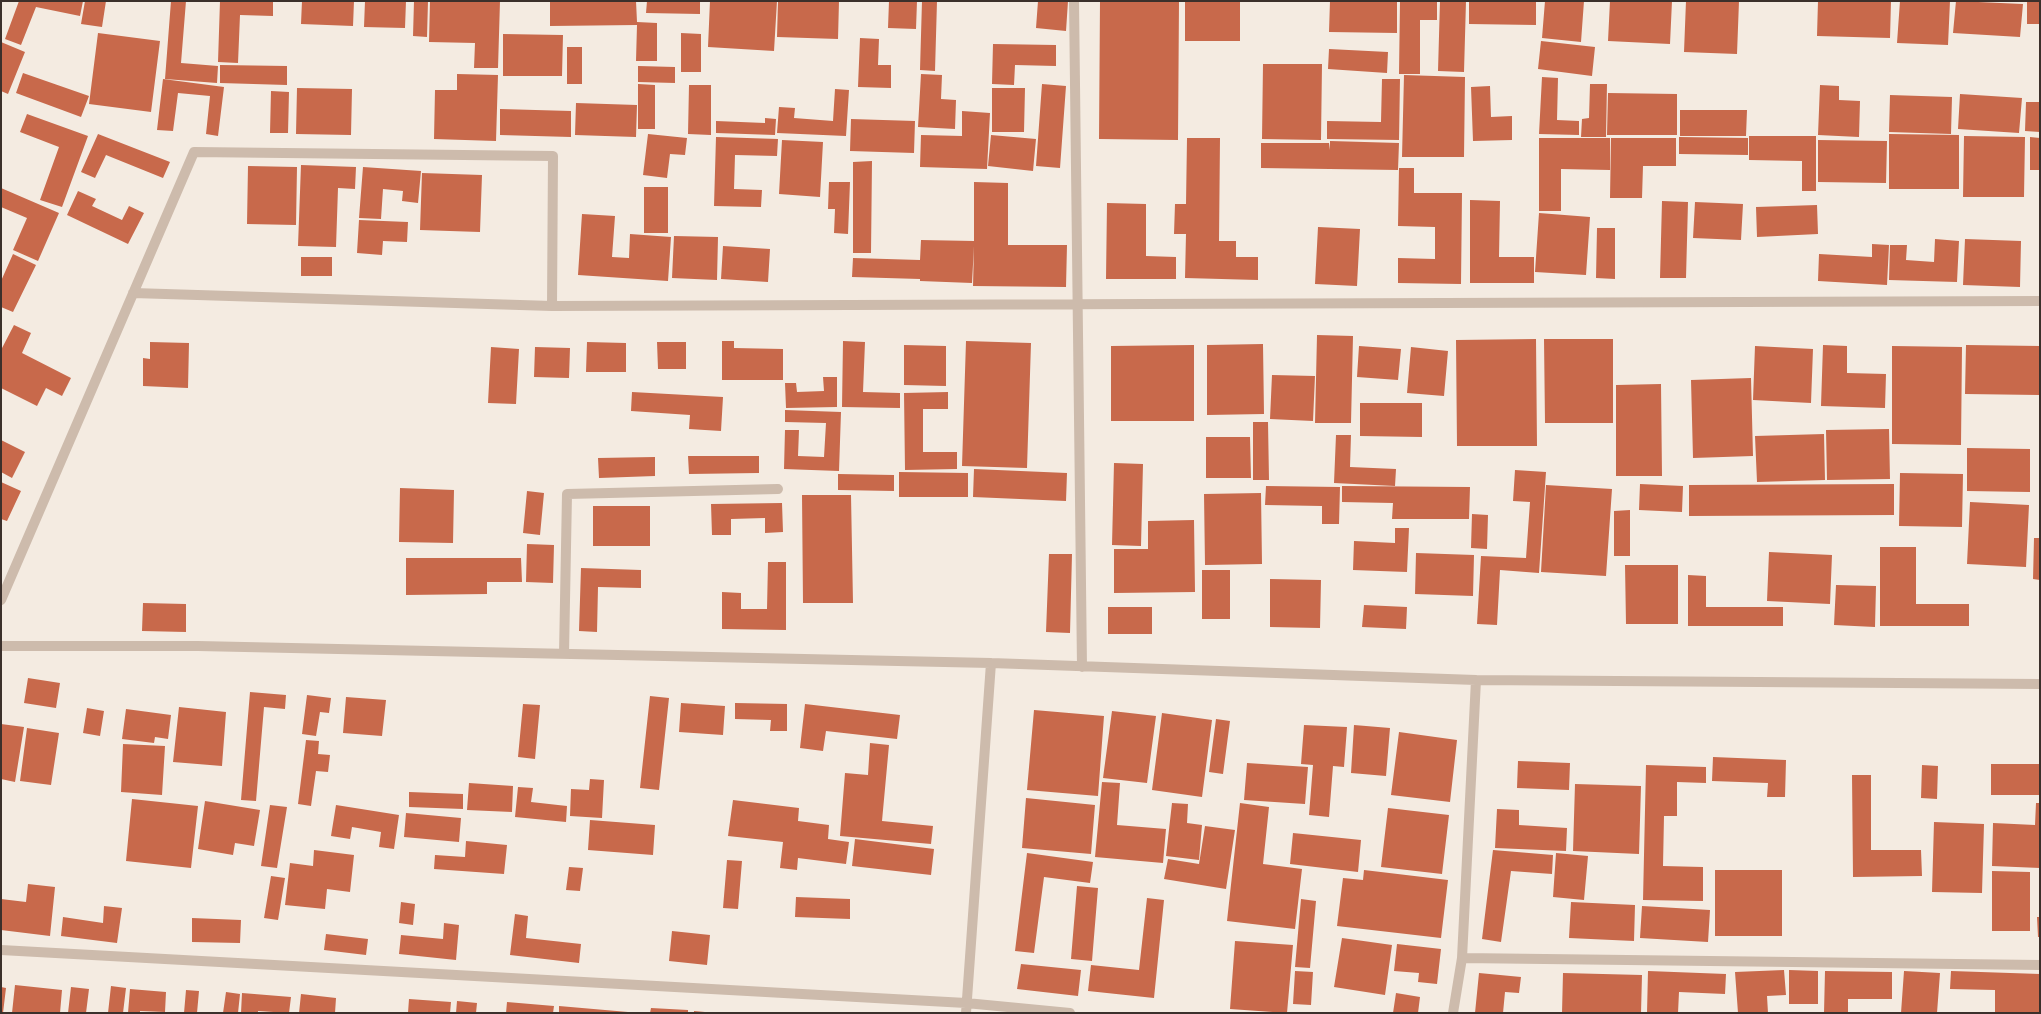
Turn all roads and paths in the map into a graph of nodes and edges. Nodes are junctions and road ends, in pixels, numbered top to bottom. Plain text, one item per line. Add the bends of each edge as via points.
1 (1074, 1) edge
2 (133, 293) junction
3 (2040, 301) edge
4 (1078, 304) junction
5 (552, 306) junction
6 (778, 489) dead end
7 (1, 600) edge
8 (1, 646) edge
9 (564, 654) junction
10 (991, 663) junction
11 (1082, 667) junction
12 (1476, 680) junction
13 (2040, 684) edge
14 (1, 950) edge
15 (1462, 958) junction
16 (2040, 965) edge
17 (966, 1008) edge
18 (1070, 1013) edge
19 (1453, 1013) edge

1 - 4 street
2 - 5 street
2 - 5 street via 194,152 553,156
2 - 7 street
3 - 4 street
4 - 5 street
4 - 11 street
6 - 9 street via 567,494
8 - 9 street via 198,646
9 - 10 street
10 - 11 street
10 - 17 street
11 - 12 street
12 - 13 street
12 - 15 street
14 - 17 street
15 - 16 street
15 - 19 street
17 - 18 street

